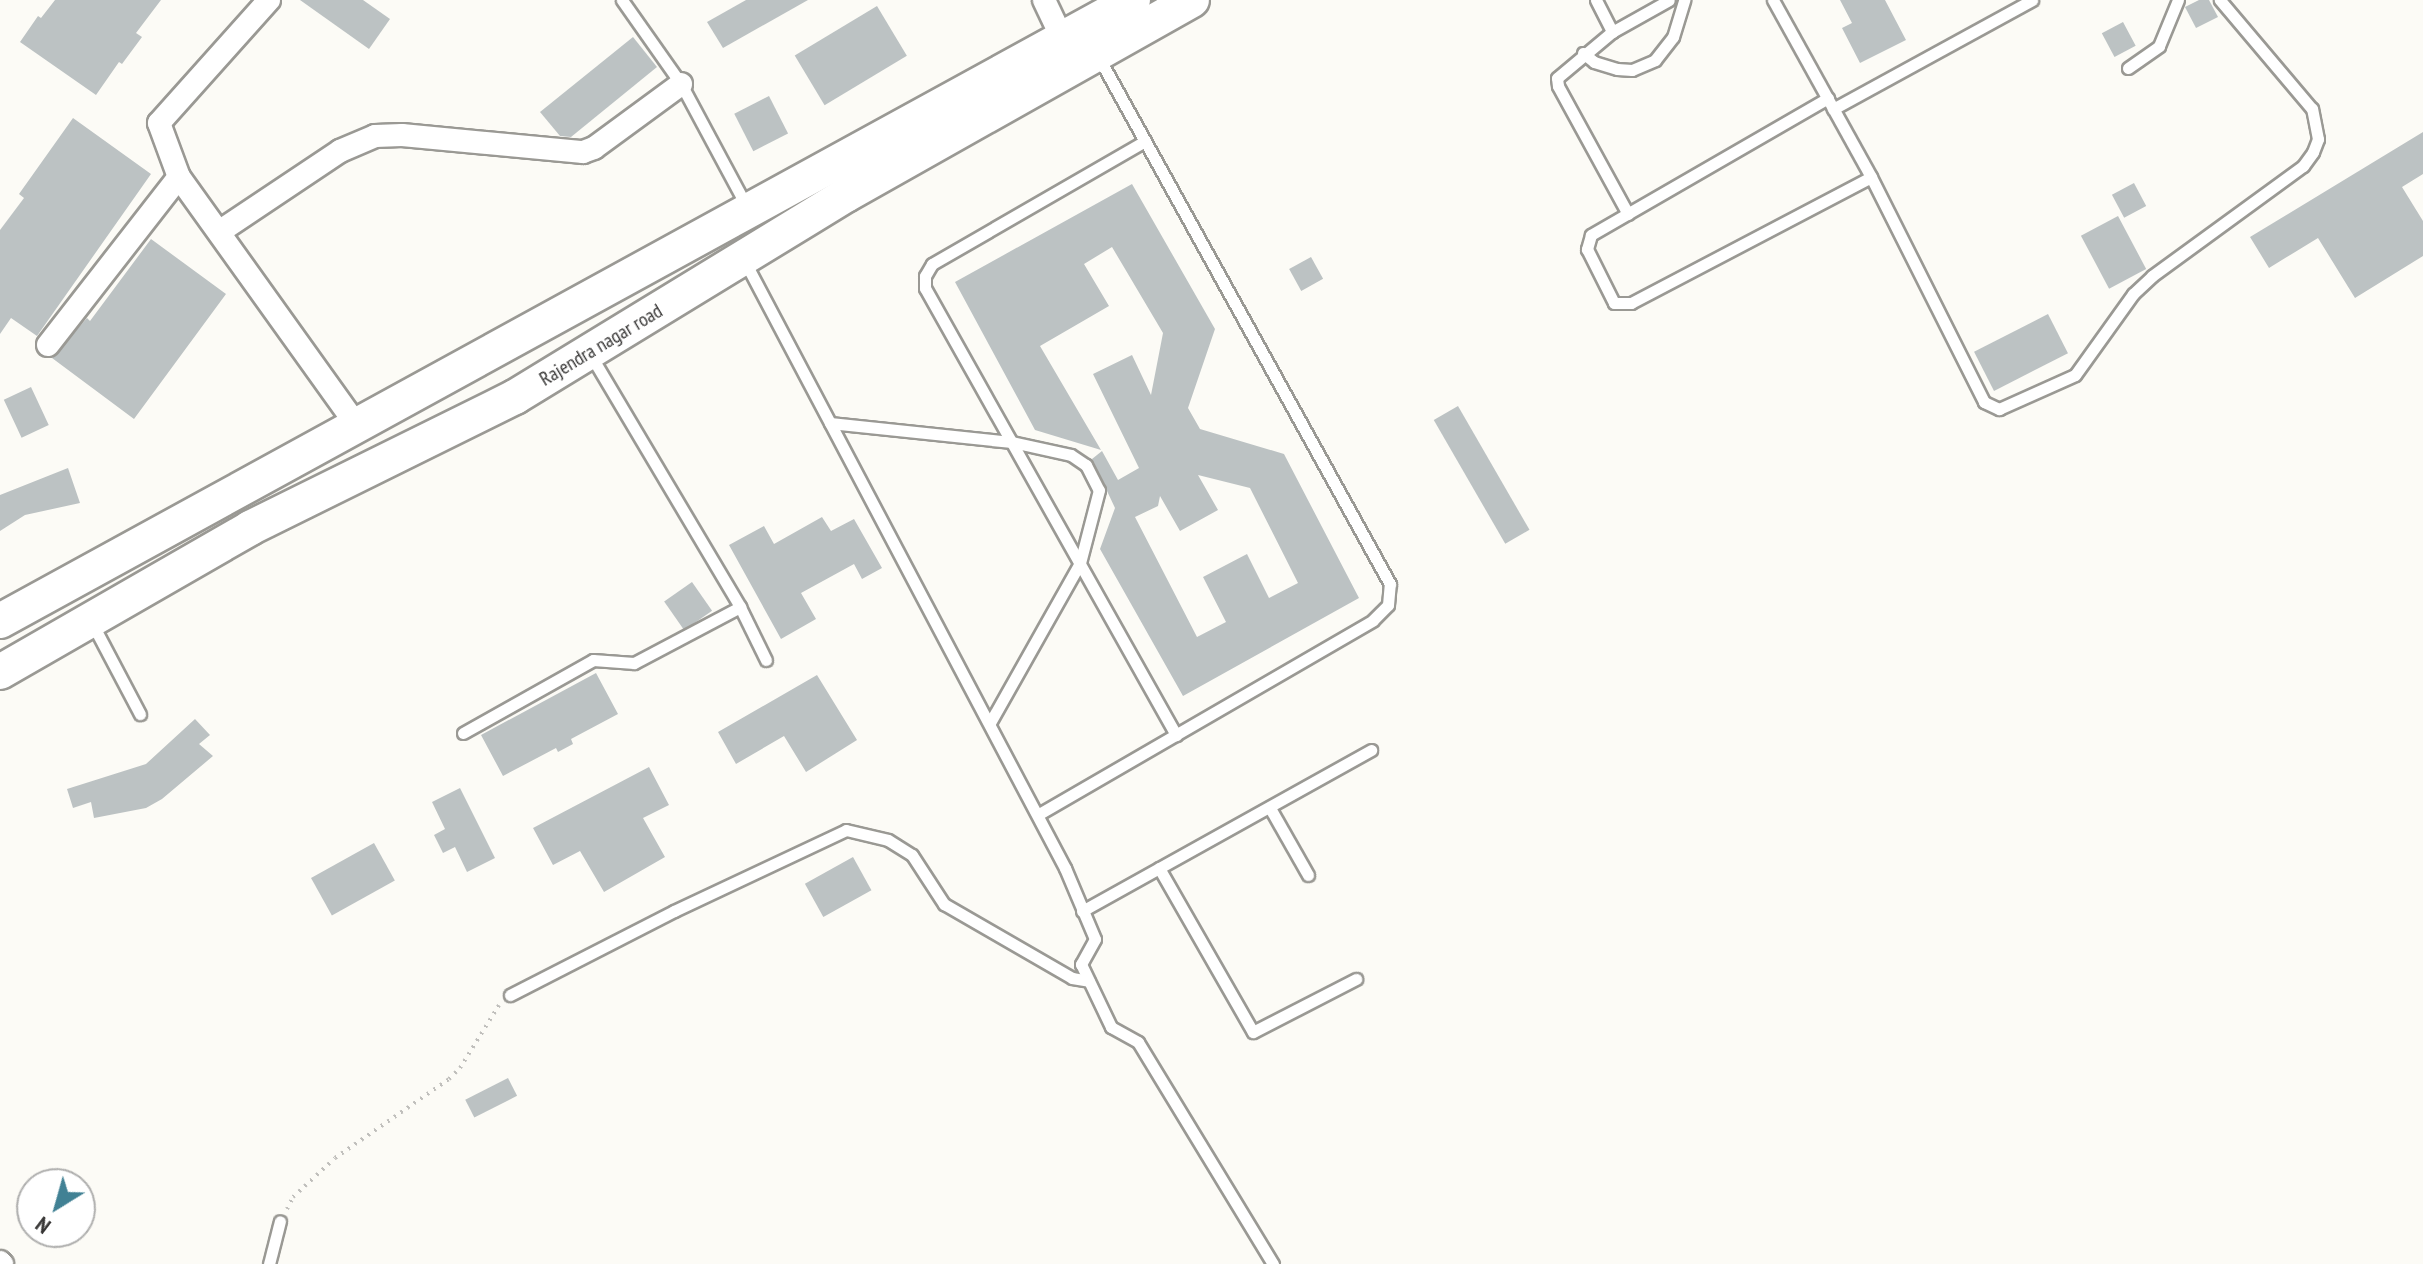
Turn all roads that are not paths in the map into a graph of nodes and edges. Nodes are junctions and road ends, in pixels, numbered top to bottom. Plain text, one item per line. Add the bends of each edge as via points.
1 (269, 0) edge
2 (622, 0) edge
3 (1044, 0) edge
4 (1133, 0) edge
5 (1192, 0) edge
6 (1596, 0) edge
7 (1669, 0) edge
8 (1684, 0) edge
9 (1773, 0) edge
10 (2032, 0) edge
11 (2178, 0) edge
12 (2220, 0) edge
13 (1612, 32) junction
14 (1062, 38) junction
15 (1583, 53) junction
16 (1097, 54) junction
17 (2128, 68) dead end
18 (681, 84) junction
19 (1830, 104) junction
20 (1145, 141) junction
21 (179, 177) junction
22 (1871, 177) junction
23 (838, 180) junction
24 (748, 209) junction
25 (1628, 214) junction
26 (219, 232) junction
27 (742, 256) junction
28 (48, 345) dead end
29 (590, 354) junction
30 (830, 423) junction
31 (358, 427) junction
32 (1012, 442) junction
33 (1080, 563) junction
34 (740, 607) junction
35 (90, 619) junction
36 (0, 621) edge
37 (766, 660) dead end
38 (0, 672) edge
39 (140, 714) dead end
40 (990, 723) junction
41 (463, 733) dead end
42 (1176, 735) junction
43 (1371, 750) dead end
44 (1270, 808) junction
45 (1039, 814) junction
46 (1159, 868) junction
47 (1308, 875) dead end
48 (1082, 911) junction
49 (1356, 979) dead end
50 (1089, 981) junction
51 (510, 995) road end
52 (280, 1221) road end
53 (269, 1264) edge
54 (1273, 1264) edge

1 - 21 street via 159,123
2 - 18 lane
3 - 14 street
4 - 14 main road, Rajendra nagar road
5 - 16 main road, Rajendra nagar road
6 - 13 lane
7 - 13 lane
8 - 15 lane via 1673,37 1655,60 1632,70 1617,69
9 - 19 lane
10 - 19 lane
11 - 17 lane via 2159,46
12 - 22 lane via 2312,109 2318,139 2303,166 2133,294 2075,375 1999,409 1984,402
13 - 15 lane
14 - 23 main road, Rajendra nagar road
15 - 25 lane via 1561,71 1558,86
16 - 20 lane
16 - 23 main road, Rajendra nagar road
18 - 24 lane
18 - 26 street via 583,152 375,136 340,151
19 - 22 lane
19 - 25 lane
20 - 32 lane via 932,264 925,276 925,288
20 - 42 lane via 1390,584 1388,605 1373,620
21 - 26 street
21 - 28 street
22 - 25 lane via 1621,305 1614,303 1586,242
23 - 24 main road, Rajendra nagar road
23 - 27 main road, Rajendra nagar road
24 - 31 main road, Rajendra nagar road
26 - 31 street
27 - 29 main road, Rajendra nagar road
27 - 30 lane
29 - 34 lane
29 - 35 main road, Rajendra nagar road via 515,397 250,528
30 - 32 lane
30 - 40 lane
31 - 36 main road, Rajendra nagar road
32 - 33 lane
32 - 33 lane via 1071,455 1086,465 1100,497
33 - 40 lane
33 - 42 lane
34 - 37 lane
34 - 41 lane via 634,663 593,660
35 - 38 main road, Rajendra nagar road
35 - 39 lane
40 - 45 lane
42 - 45 lane
43 - 44 lane
44 - 46 lane
44 - 47 lane
45 - 48 lane
46 - 48 lane
46 - 49 lane via 1253,1032
48 - 50 lane via 1095,939 1081,964
50 - 51 lane via 1072,978 944,904 912,855 888,840 846,830
50 - 54 lane via 1111,1027 1138,1042
52 - 53 lane

